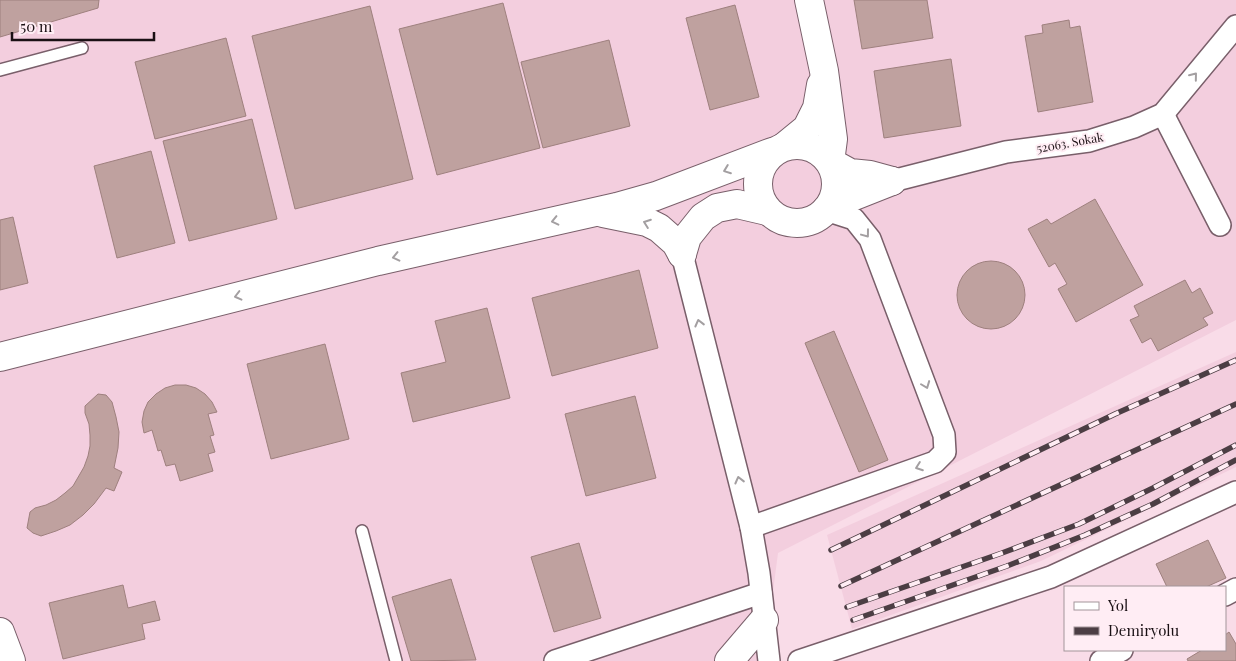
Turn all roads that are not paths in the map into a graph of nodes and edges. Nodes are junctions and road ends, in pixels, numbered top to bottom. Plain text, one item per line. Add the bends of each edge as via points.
1 (809, 0) edge
2 (1236, 26) edge
3 (82, 48) dead end
4 (0, 70) edge
5 (824, 71) junction
6 (1163, 114) junction
7 (778, 149) junction
8 (830, 162) junction
9 (892, 181) junction
10 (826, 210) junction
11 (767, 211) junction
12 (596, 212) junction
13 (1220, 225) dead end
14 (682, 254) junction
15 (0, 357) edge
16 (1236, 492) edge
17 (751, 528) junction
18 (362, 531) dead end
19 (761, 593) junction
20 (764, 620) junction
21 (0, 632) edge
22 (1120, 651) edge
23 (11, 661) edge
24 (396, 661) edge
25 (555, 661) edge
26 (729, 661) edge
27 (769, 661) edge
28 (799, 661) edge
29 (1101, 661) edge

1 - 5 street
6 -> 2 street, 52063. Sokak
3 - 4 lane
5 - 7 street via 817,108 807,128
5 - 8 street via 833,139
6 - 9 street, 52063. Sokak via 1089,141 1006,152
6 - 13 street
7 - 8 street via 797,144 810,146
7 - 11 street via 763,162 758,174 760,200
7 -> 12 street via 656,196
8 - 9 street via 850,172
8 - 10 street via 836,187
9 - 10 street
10 - 11 street via 803,223 790,223
10 -> 17 street via 854,219 870,239 944,434 946,452 935,462
11 - 14 street via 737,204 717,208 703,217 687,237
14 -> 12 street via 676,243 647,222
12 -> 15 street via 378,260
17 -> 14 street
16 - 28 street via 1051,577
17 - 19 street
18 - 24 lane
19 - 20 street
19 - 25 street
20 - 26 street
20 - 27 street
21 - 23 street
22 - 29 street

